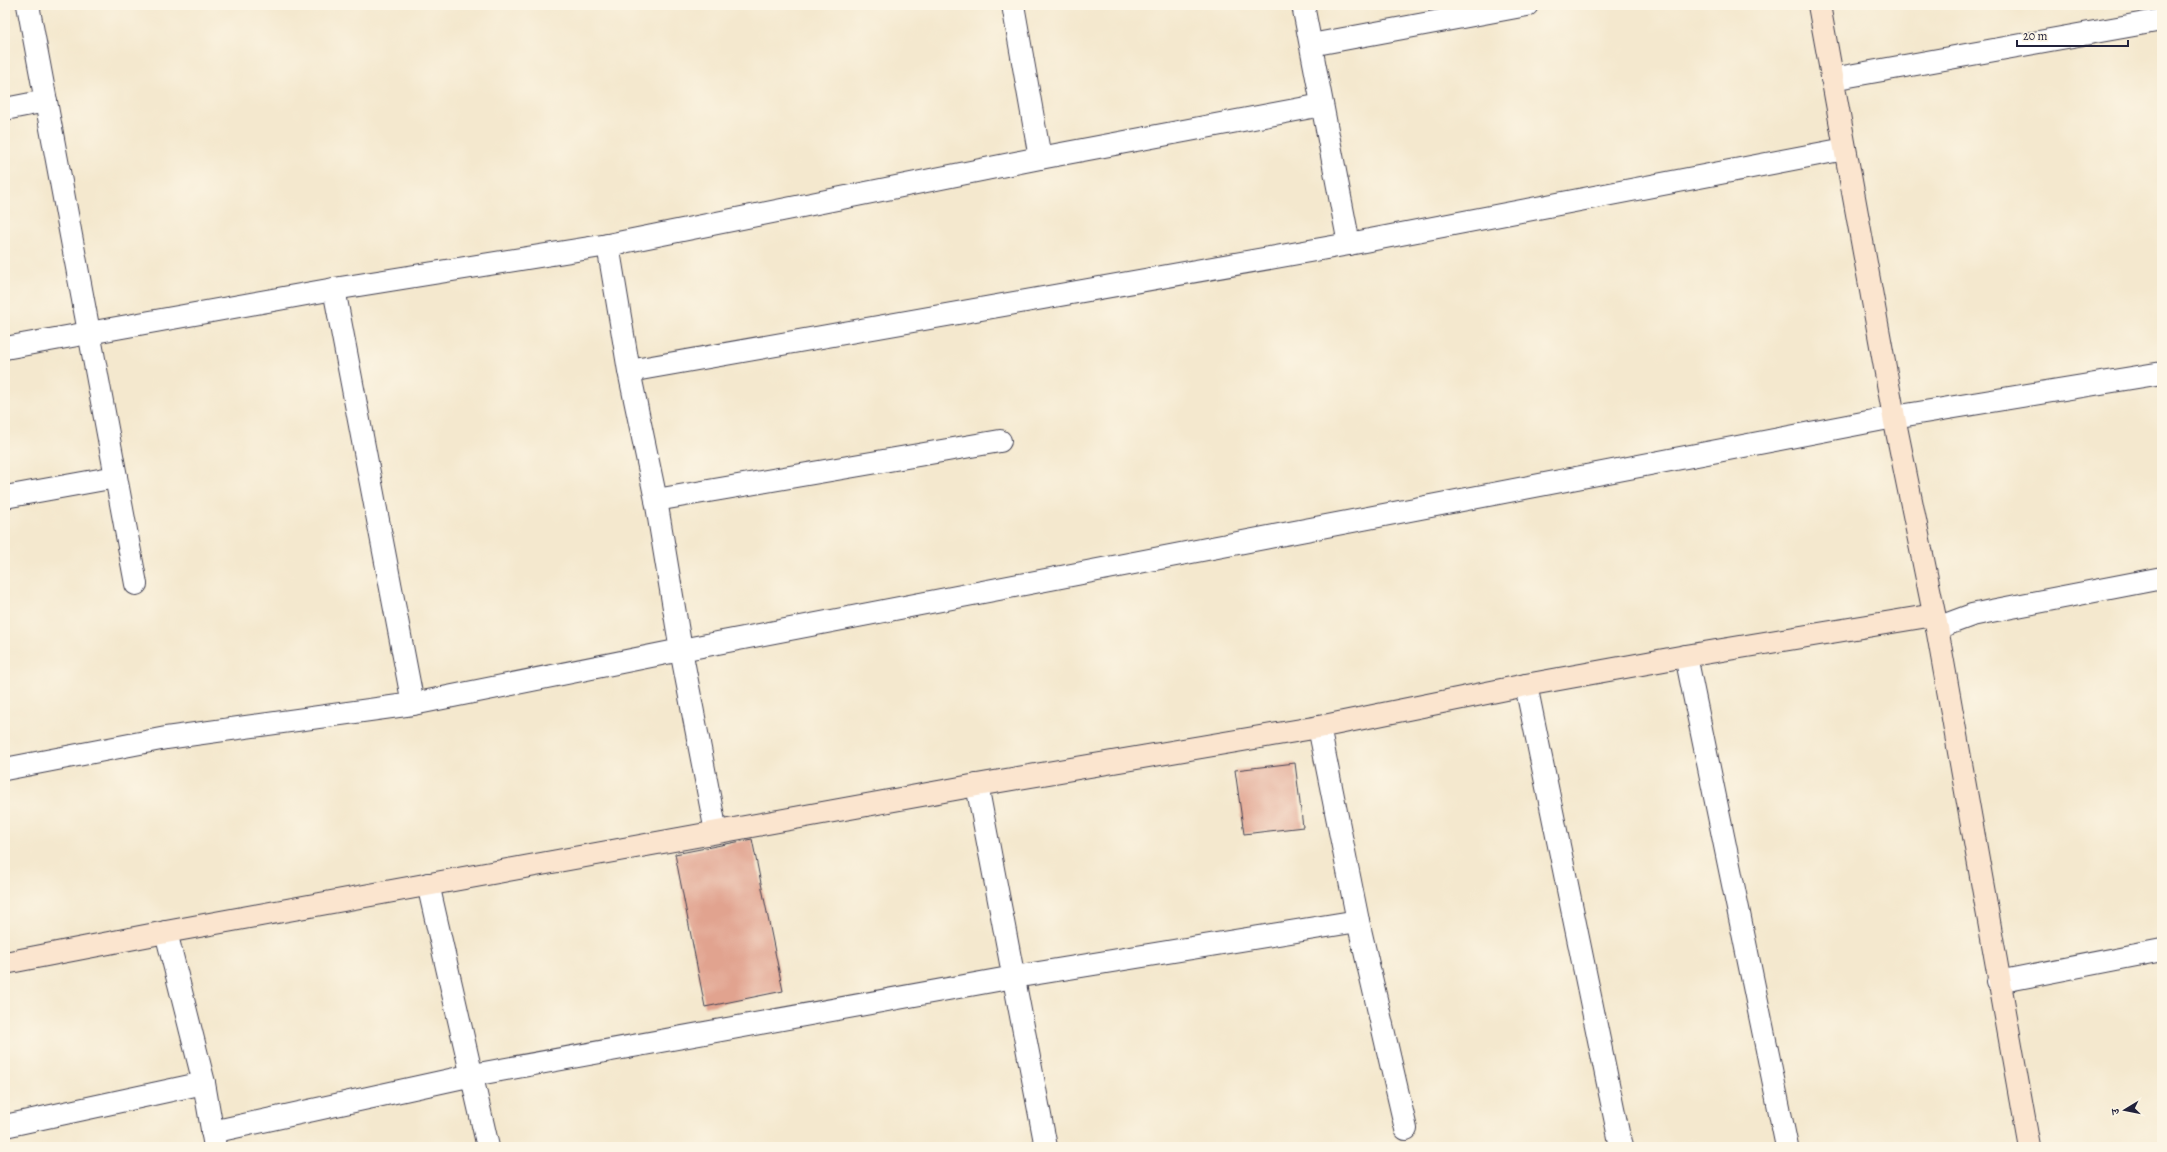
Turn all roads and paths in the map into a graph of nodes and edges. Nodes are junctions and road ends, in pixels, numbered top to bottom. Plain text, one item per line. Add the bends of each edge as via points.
1 (28, 5) edge
2 (1013, 5) edge
3 (1303, 5) edge
4 (1527, 5) edge
5 (1819, 5) edge
6 (2162, 20) edge
7 (1311, 45) junction
8 (1832, 79) junction
9 (46, 101) junction
10 (1322, 105) junction
11 (5, 109) edge
12 (1845, 149) junction
13 (1040, 158) junction
14 (1349, 244) junction
15 (608, 245) junction
16 (334, 289) junction
17 (90, 331) junction
18 (5, 348) edge
19 (629, 371) junction
20 (2162, 372) edge
21 (1894, 417) junction
22 (1000, 441) dead end
23 (116, 477) junction
24 (5, 497) edge
25 (656, 500) junction
26 (2162, 578) edge
27 (136, 584) dead end
28 (1935, 622) junction
29 (681, 650) junction
30 (1686, 656) junction
31 (1526, 685) junction
32 (413, 704) junction
33 (1319, 727) junction
34 (5, 769) edge
35 (977, 784) junction
36 (716, 832) junction
37 (428, 884) junction
38 (1358, 921) junction
39 (166, 932) junction
40 (2162, 950) edge
41 (5, 963) edge
42 (1014, 977) junction
43 (1998, 982) junction
44 (473, 1075) junction
45 (204, 1083) junction
46 (5, 1126) edge
47 (1406, 1130) dead end
48 (213, 1139) edge
49 (488, 1147) edge
50 (1046, 1147) edge
51 (1621, 1147) edge
52 (1787, 1147) edge
53 (2029, 1147) edge

1 - 9 street
2 - 13 street
3 - 7 street
4 - 7 street
5 - 8 street
6 - 8 street
7 - 10 street
8 - 12 street
9 - 11 street
9 - 17 street
10 - 13 street
10 - 14 street
12 - 14 street
12 - 21 street
13 - 15 street
14 - 19 street
15 - 16 street
15 - 19 street
16 - 17 street
16 - 32 street
17 - 18 street
17 - 23 street
19 - 25 street
20 - 21 street
21 - 28 street
21 - 29 street
22 - 25 street
23 - 24 street
23 - 27 street
25 - 29 street
26 - 28 street
28 - 30 street
28 - 43 street
29 - 32 street
29 - 36 street
30 - 31 street
30 - 52 street
31 - 33 street
31 - 51 street
32 - 34 street via 166,738
33 - 35 street
33 - 38 street
35 - 36 street
35 - 42 street
36 - 37 street
37 - 39 street
37 - 44 street
38 - 42 street
38 - 47 street
39 - 41 street
39 - 45 street
40 - 43 street
42 - 44 street
42 - 50 street
43 - 53 street
44 - 48 street
44 - 49 street
45 - 46 street
45 - 48 street

